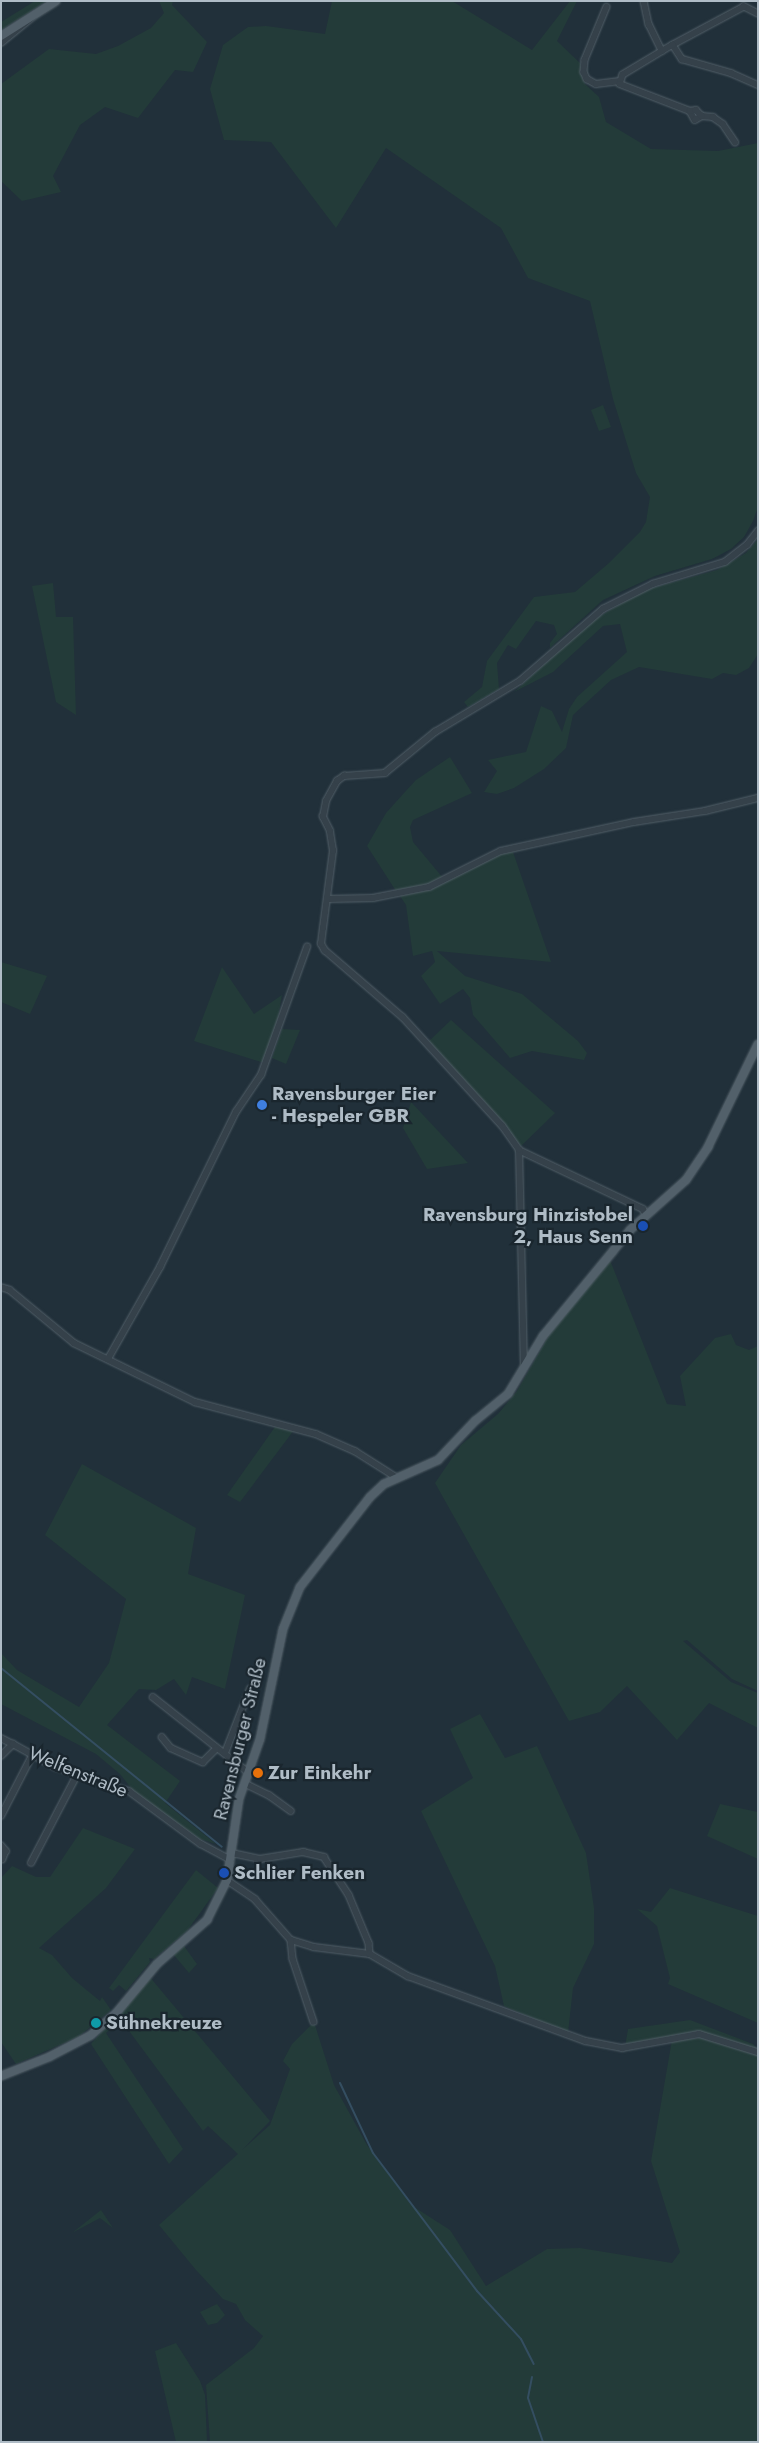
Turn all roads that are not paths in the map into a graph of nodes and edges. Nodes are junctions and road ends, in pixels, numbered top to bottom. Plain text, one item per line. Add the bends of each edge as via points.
1 (56, 1) edge
2 (644, 1) edge
3 (738, 1) edge
4 (744, 7) junction
5 (607, 8) dead end
6 (36, 14) junction
7 (758, 14) edge
8 (1, 36) edge
9 (1, 43) edge
10 (673, 45) junction
11 (662, 51) junction
12 (620, 81) junction
13 (756, 83) edge
14 (735, 142) dead end
15 (758, 530) edge
16 (758, 798) edge
17 (328, 900) junction
18 (307, 947) dead end
19 (758, 1044) edge
20 (519, 1150) junction
21 (646, 1214) junction
22 (1, 1287) edge
23 (108, 1360) junction
24 (524, 1369) junction
25 (396, 1477) junction
26 (250, 1689) dead end
27 (153, 1697) dead end
28 (162, 1736) dead end
29 (1, 1738) edge
30 (12, 1744) junction
31 (216, 1749) junction
32 (224, 1753) junction
33 (1, 1756) edge
34 (32, 1756) junction
35 (248, 1772) junction
36 (77, 1775) junction
37 (244, 1783) junction
38 (291, 1811) dead end
39 (1, 1816) edge
40 (1, 1845) edge
41 (231, 1857) junction
42 (3, 1859) dead end
43 (31, 1863) dead end
44 (227, 1880) junction
45 (291, 1940) junction
46 (370, 1954) junction
47 (314, 2022) dead end
48 (758, 2052) edge
49 (1, 2076) edge

1 - 6 main road
2 - 11 street via 649,24
3 - 4 street
4 - 7 street
4 - 10 street
5 - 12 street via 584,72 587,79 596,84
6 - 8 main road
6 - 9 street
10 - 11 street
10 - 13 street via 682,59
11 - 12 street via 622,74
12 - 14 street via 625,88 690,111 695,120 702,116 719,121
15 - 17 street via 747,545 726,562 653,584 603,608 520,681 435,732 385,773 353,773 337,781 326,801 323,817 332,840
16 - 17 street via 501,851 429,887 372,898
17 - 20 street via 322,944 325,951 403,1018 502,1126
18 - 23 street via 286,998 269,1059 236,1112 164,1259
19 - 21 main road, Ravensburger Straße via 696,1165 676,1192
20 - 21 street via 634,1205
20 - 24 street
21 - 24 main road, Ravensburger Straße via 554,1323
22 - 23 street via 10,1290 74,1343
23 - 25 street via 195,1402 316,1434 354,1451
24 - 25 main road, Ravensburger Straße via 508,1394 475,1421 449,1451 426,1467
25 - 35 main road, Ravensburger Straße via 370,1497 300,1587 288,1610 260,1739
26 - 32 street
27 - 31 street
28 - 31 street via 171,1748 202,1762
29 - 30 street
30 - 33 street, Welfenstraße
30 - 34 street, Welfenstraße
31 - 32 street
32 - 35 street
34 - 36 street, Welfenstraße
34 - 39 street
35 - 37 main road, Ravensburger Straße
36 - 41 street, Welfenstraße via 129,1791 201,1844
36 - 43 street
37 - 38 street
37 - 41 main road, Ravensburger Straße
40 - 42 street via 6,1851
41 - 44 main road, Ravensburger Straße
41 - 46 street, Welfenstraße via 260,1859 303,1852 324,1857 349,1895 364,1928
44 - 45 street via 255,1899
44 - 49 main road, Ravensburger Straße via 208,1920 154,1967 117,2012 90,2035 49,2058
45 - 46 street via 314,1947
45 - 47 street via 293,1959
46 - 48 street via 386,1966 602,2046 634,2047 689,2034 711,2036

